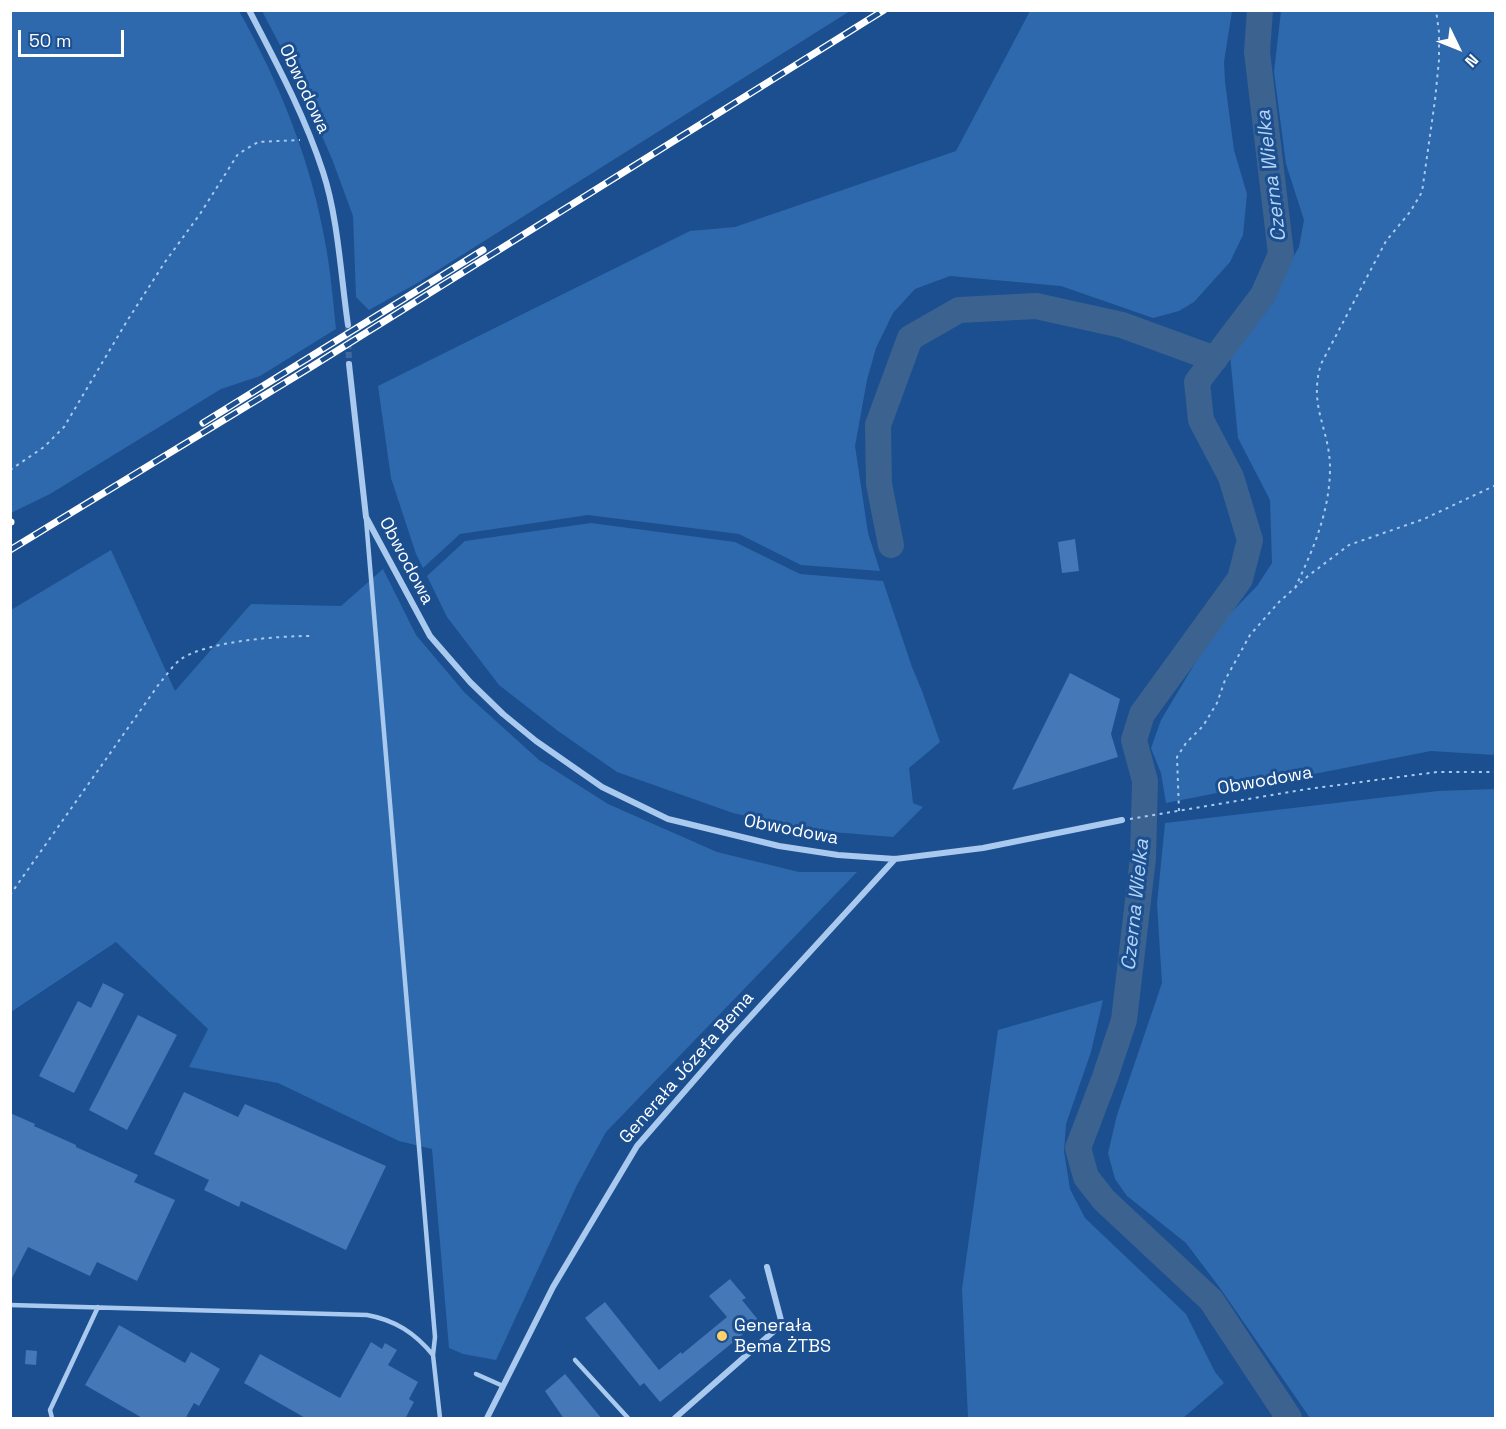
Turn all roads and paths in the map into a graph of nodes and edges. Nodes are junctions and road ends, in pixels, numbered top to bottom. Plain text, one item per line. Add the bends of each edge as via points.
1 (249, 10) edge
2 (1436, 10) edge
3 (310, 139) junction
4 (348, 325) tunnel mouth
5 (349, 364) tunnel mouth
6 (10, 470) edge
7 (1496, 485) edge
8 (1496, 507) edge
9 (366, 517) junction
10 (1496, 519) edge
11 (1295, 588) junction
12 (311, 636) dead end
13 (1496, 772) edge
14 (1179, 811) junction
15 (1122, 820) joint
16 (895, 859) junction
17 (10, 895) edge
18 (767, 1267) dead end
19 (10, 1305) edge
20 (98, 1307) junction
21 (433, 1355) junction
22 (575, 1360) dead end
23 (476, 1374) dead end
24 (503, 1386) junction
25 (52, 1419) edge
26 (440, 1419) edge
27 (487, 1419) edge
28 (628, 1419) edge
29 (675, 1419) edge

1 - 3 street, Obwodowa
2 - 11 path via 1439,60 1422,192 1386,241 1321,364 1316,404 1328,447 1326,503 1317,537
3 - 4 street, Obwodowa via 324,173
3 - 6 path via 258,142 238,154 127,321 64,427 44,447
5 - 9 street, Obwodowa
7 - 11 path via 1424,519 1349,545
8 - 10 path
9 - 16 street, Obwodowa via 430,636 470,682 536,741 602,787 679,822 779,846
9 - 21 lane via 435,1338
11 - 14 path via 1250,635 1217,703 1177,757
12 - 17 path via 276,636 212,647 179,660
13 - 14 path, Obwodowa via 1437,772
14 - 15 path, Obwodowa
15 - 16 street, Obwodowa via 982,848
16 - 24 street, Generała Józefa Bema via 637,1146 553,1287
18 - 29 street via 782,1324
19 - 20 lane
20 - 21 lane via 367,1315 404,1328
20 - 25 lane via 50,1410
21 - 26 lane
22 - 28 lane
23 - 24 lane
24 - 27 street, Generała Józefa Bema

